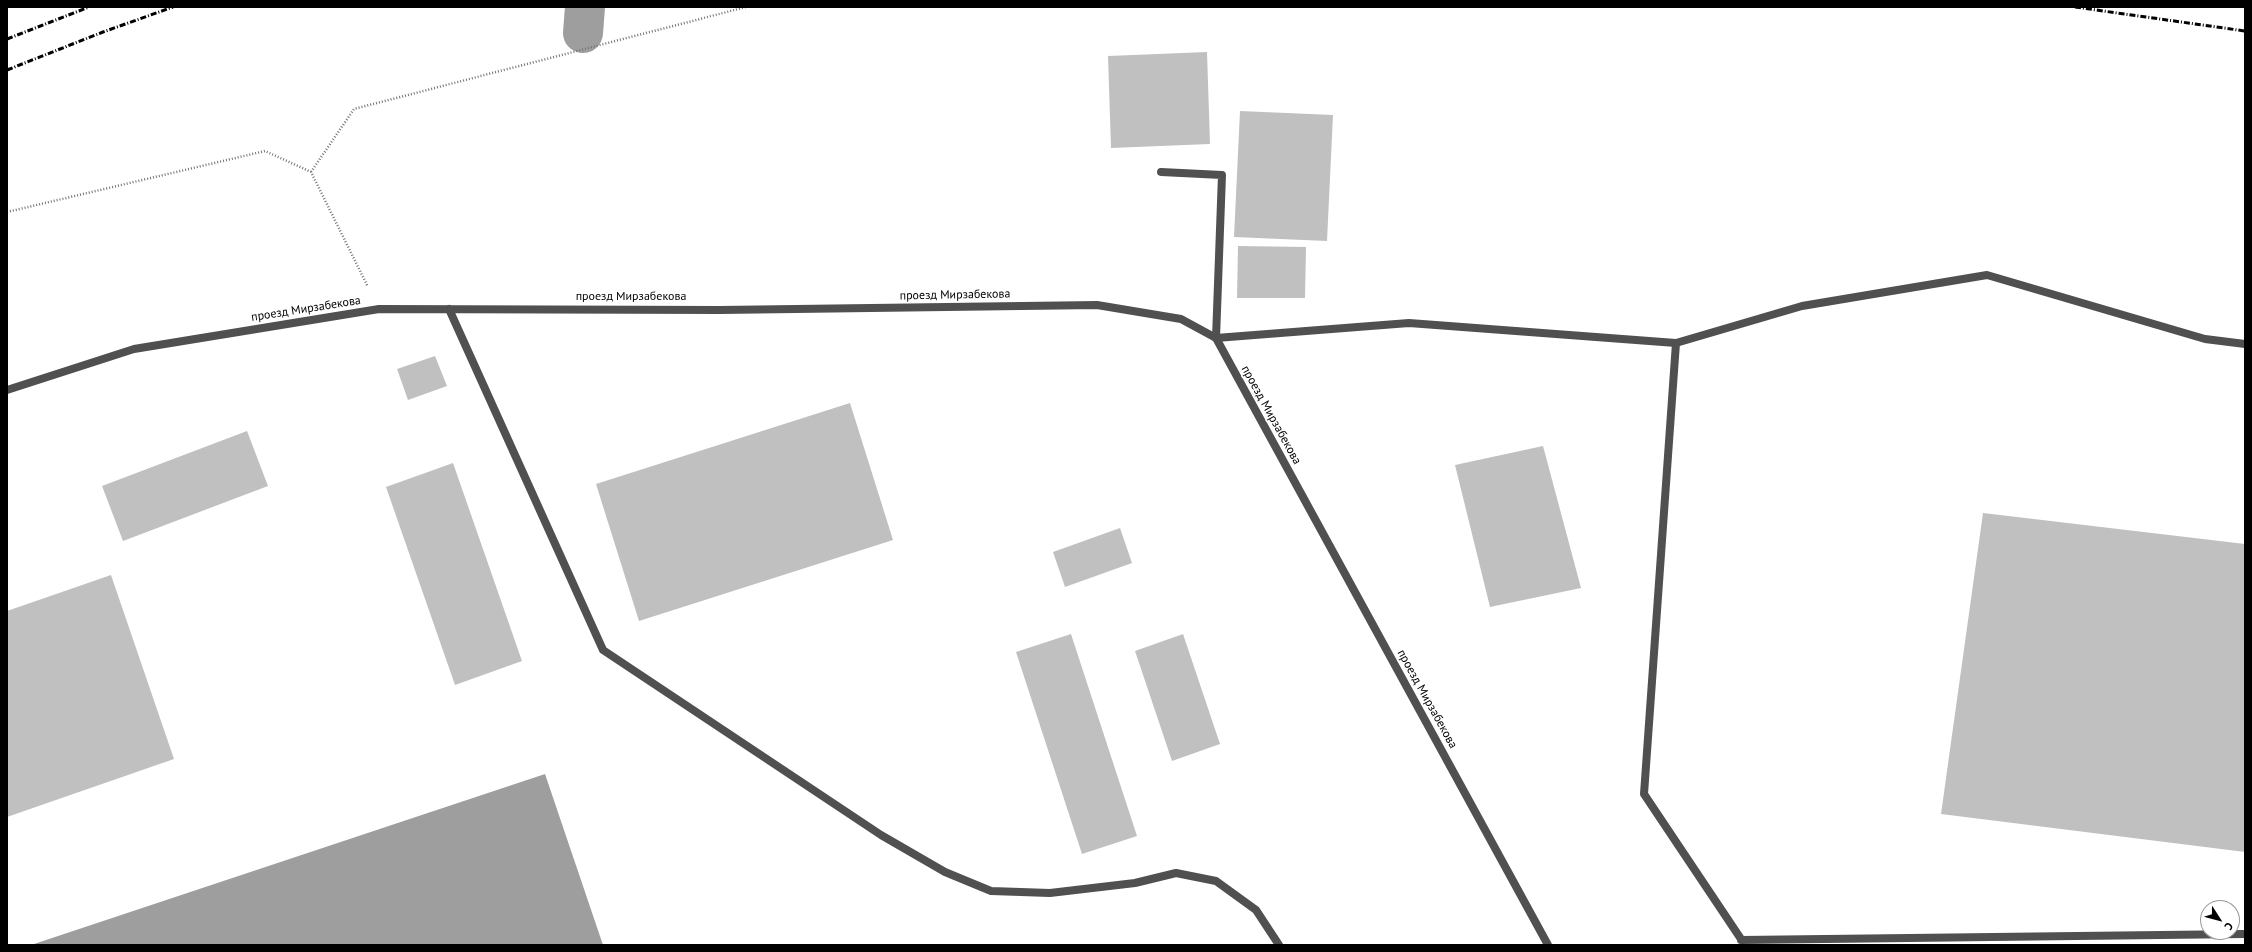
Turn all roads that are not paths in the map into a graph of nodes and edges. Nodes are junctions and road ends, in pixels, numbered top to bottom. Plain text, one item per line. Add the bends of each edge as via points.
1 (1161, 172) dead end
2 (449, 309) junction
3 (1216, 338) junction
4 (1676, 343) junction
5 (2245, 344) edge
6 (7, 390) edge
7 (2245, 934) edge
8 (1743, 943) edge
9 (1279, 945) edge
10 (1548, 945) edge

1 - 3 street via 1222,175
2 - 3 street, проезд Мирзабекова via 720,310 1097,305 1180,319
2 - 6 street, проезд Мирзабекова via 379,309 134,349
2 - 9 street via 602,650 881,835 945,872 992,890 1050,893 1135,883 1176,872 1216,881 1256,910
3 - 4 street via 1409,322
3 - 10 street, проезд Мирзабекова
4 - 5 street via 1802,306 1987,275 2205,340
4 - 8 street via 1644,794
7 - 8 street

